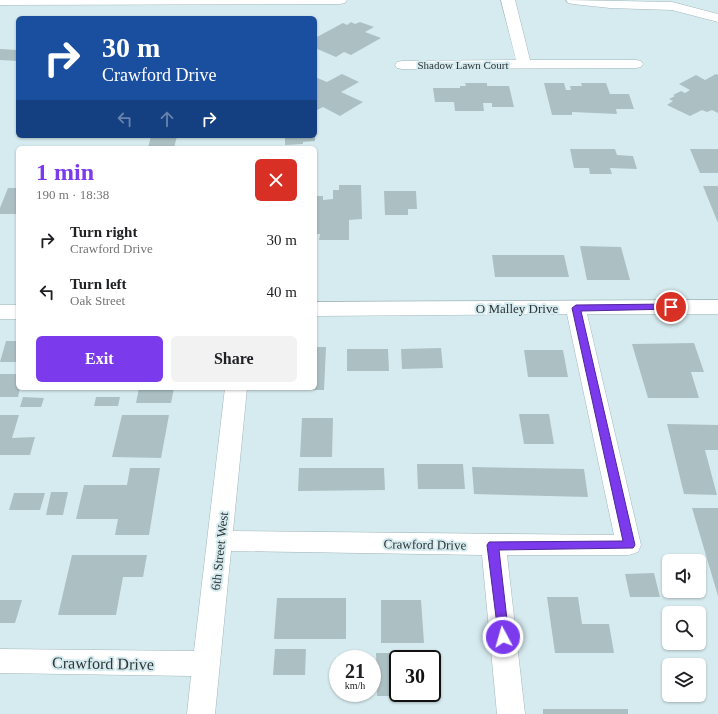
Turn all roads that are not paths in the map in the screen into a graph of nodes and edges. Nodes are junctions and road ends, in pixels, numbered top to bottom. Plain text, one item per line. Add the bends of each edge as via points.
1 (340, 0) edge
2 (508, 0) edge
3 (573, 0) edge
4 (0, 1) edge
5 (718, 18) edge
6 (524, 64) junction
7 (636, 64) dead end
8 (402, 65) dead end
9 (718, 307) edge
10 (576, 308) junction
11 (317, 310) edge
12 (0, 312) edge
13 (16, 312) edge
14 (236, 390) edge
15 (221, 541) junction
16 (493, 545) junction
17 (0, 661) edge
18 (207, 664) junction
19 (201, 714) edge
20 (511, 714) edge

1 - 4 street
2 - 6 street, Shadow Lawn Court
3 - 5 street via 672,6
6 - 7 street, Shadow Lawn Court
6 - 8 street, Shadow Lawn Court
9 - 10 street, O Malley Drive
10 - 11 street, O Malley Drive
10 - 16 street, Crawford Drive via 629,545
12 - 13 street
14 - 15 street, 6th Street West
15 - 16 street, Crawford Drive
15 - 18 street, 6th Street West
16 - 20 street
17 - 18 street, Crawford Drive
18 - 19 street, 6th Street West

